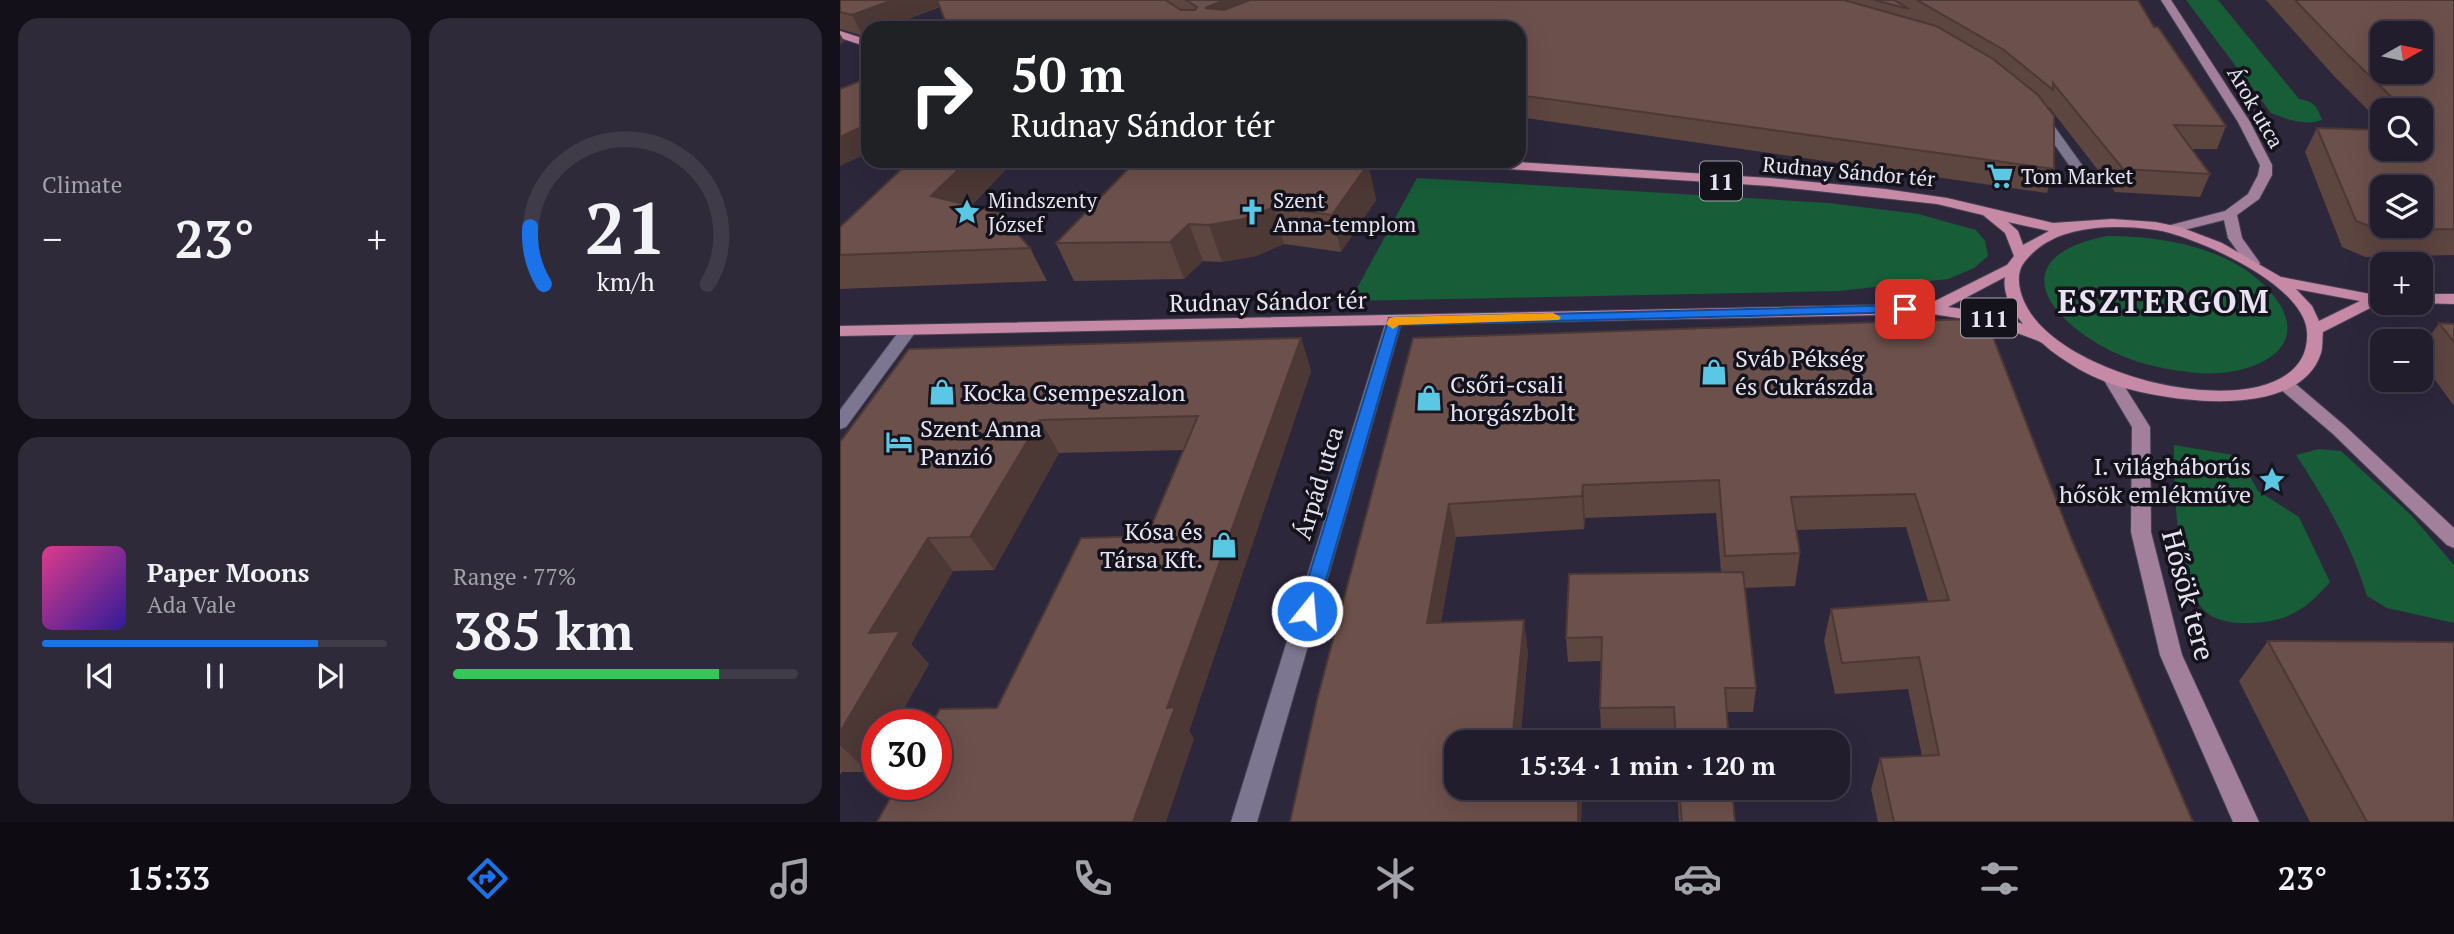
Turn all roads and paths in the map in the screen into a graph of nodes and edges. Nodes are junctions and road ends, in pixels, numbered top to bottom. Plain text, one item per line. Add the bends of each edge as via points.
1 (2166, 0) edge
2 (840, 34) edge
3 (861, 42) edge
4 (2029, 105) edge
5 (2076, 165) dead end
6 (1526, 166) edge
7 (1987, 212) junction
8 (2230, 214) junction
9 (2065, 228) junction
10 (2172, 229) junction
11 (2019, 253) junction
12 (2253, 263) junction
13 (2011, 268) junction
14 (2280, 281) junction
15 (2370, 298) edge
16 (2433, 299) edge
17 (2454, 299) edge
18 (2370, 303) edge
19 (1932, 309) junction
20 (1394, 321) junction
21 (909, 330) junction
22 (2314, 330) junction
23 (840, 331) edge
24 (2044, 338) junction
25 (2110, 377) junction
26 (2285, 383) junction
27 (840, 423) edge
28 (2454, 540) edge
29 (1244, 822) edge
30 (2246, 822) edge

1 - 8 main road, Árok utca via 2266,165 2254,196
2 - 3 main road
4 - 5 street
6 - 7 main road, Rudnay Sándor tér / 11 via 1860,191
7 - 9 main road, Rudnay Sándor tér / 11
7 - 11 main road, Rudnay Sándor tér / 11 via 2011,231
8 - 10 main road, Árok utca
8 - 12 main road via 2235,238
9 - 10 main road, Rudnay Sándor tér / 11 via 2121,223
9 - 11 main road, 11 via 2038,238
10 - 12 main road, 11
11 - 13 main road, 11
12 - 14 main road, 11
13 - 19 main road, 111
13 - 24 main road via 2011,290 2021,314
14 - 15 main road, 11
14 - 22 main road, 11 via 2302,305
16 - 17 main road
18 - 22 main road, 11
19 - 20 main road, Rudnay Sándor tér / 111
19 - 24 main road, Rudnay Sándor tér / 111 via 1987,317
20 - 21 main road, Rudnay Sándor tér / 111
20 - 29 street, Árpád utca
21 - 23 main road, 111
21 - 27 street
22 - 26 main road via 2314,350 2304,369
24 - 25 main road
25 - 26 main road via 2158,391 2206,397 2249,394
25 - 30 main road, Hősök tere via 2141,427 2141,532 2171,655
26 - 28 main road

